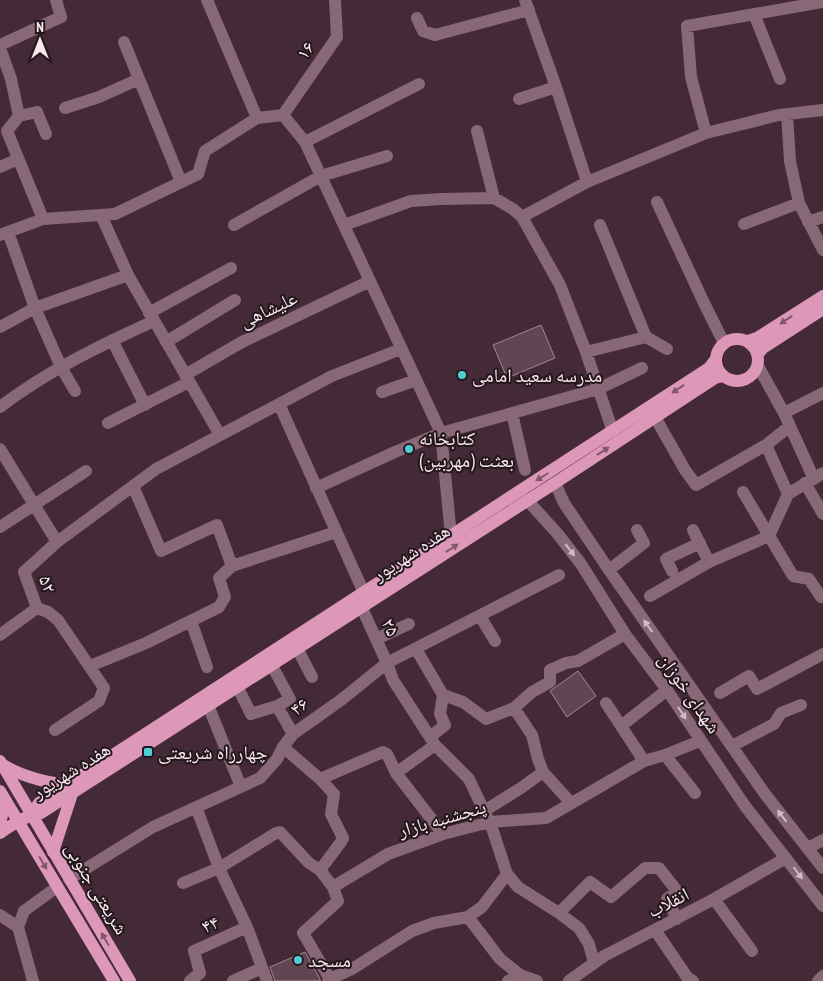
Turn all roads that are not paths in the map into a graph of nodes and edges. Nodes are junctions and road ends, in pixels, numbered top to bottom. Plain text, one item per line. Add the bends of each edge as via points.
1 (56, 0) edge
2 (207, 0) edge
3 (335, 0) edge
4 (823, 2) edge
5 (527, 5) edge
6 (754, 14) junction
7 (417, 18) dead end
8 (124, 42) dead end
9 (1, 52) edge
10 (780, 79) dead end
11 (140, 80) junction
12 (6, 81) edge
13 (419, 84) dead end
14 (556, 88) junction
15 (519, 99) dead end
16 (65, 108) dead end
17 (823, 110) edge
18 (787, 114) junction
19 (283, 115) junction
20 (19, 116) junction
21 (257, 118) junction
22 (477, 131) dead end
23 (706, 133) junction
24 (46, 134) dead end
25 (305, 142) junction
26 (388, 156) dead end
27 (18, 159) junction
28 (0, 167) edge
29 (320, 176) junction
30 (181, 182) junction
31 (587, 182) junction
32 (494, 198) junction
33 (657, 202) dead end
34 (799, 203) junction
35 (101, 215) junction
36 (522, 217) junction
37 (823, 217) edge
38 (44, 219) junction
39 (808, 222) junction
40 (344, 224) junction
41 (744, 224) dead end
42 (234, 225) dead end
43 (600, 225) dead end
44 (4, 233) edge
45 (823, 250) edge
46 (231, 268) dead end
47 (128, 275) junction
48 (370, 282) junction
49 (823, 296) edge
50 (235, 300) dead end
51 (35, 308) junction
52 (823, 309) edge
53 (152, 317) junction
54 (0, 326) edge
55 (646, 337) junction
56 (112, 340) junction
57 (748, 341) junction
58 (166, 342) junction
59 (724, 343) junction
60 (402, 349) junction
61 (667, 349) dead end
62 (586, 352) junction
63 (716, 359) junction
64 (758, 360) junction
65 (61, 367) junction
66 (642, 368) dead end
67 (723, 376) junction
68 (187, 378) junction
69 (416, 380) junction
70 (598, 389) junction
71 (75, 391) dead end
72 (382, 392) dead end
73 (823, 393) edge
74 (278, 404) junction
75 (145, 405) junction
76 (0, 406) edge
77 (512, 413) junction
78 (784, 413) junction
79 (655, 417) junction
80 (108, 423) dead end
81 (790, 426) junction
82 (613, 432) junction
83 (441, 433) junction
84 (220, 435) junction
85 (766, 445) junction
86 (0, 449) edge
87 (4, 466) edge
88 (525, 470) dead end
89 (86, 471) dead end
90 (814, 478) edge
91 (555, 483) junction
92 (134, 486) junction
93 (316, 488) junction
94 (743, 492) dead end
95 (788, 494) junction
96 (527, 500) junction
97 (35, 506) junction
98 (823, 514) edge
99 (576, 521) junction
100 (0, 527) edge
101 (637, 530) dead end
102 (693, 530) dead end
103 (336, 532) junction
104 (557, 533) junction
105 (451, 536) junction
106 (769, 536) junction
107 (57, 542) junction
108 (700, 543) junction
109 (709, 562) junction
110 (232, 566) junction
111 (609, 570) junction
112 (672, 571) dead end
113 (559, 575) dead end
114 (364, 593) junction
115 (650, 596) dead end
116 (821, 597) dead end
117 (361, 606) junction
118 (37, 608) junction
119 (480, 616) junction
120 (191, 621) junction
121 (409, 624) dead end
122 (0, 634) edge
123 (625, 634) junction
124 (376, 639) junction
125 (495, 641) dead end
126 (297, 648) junction
127 (416, 649) junction
128 (823, 654) edge
129 (388, 663) junction
130 (271, 664) junction
131 (90, 666) junction
132 (207, 667) dead end
133 (312, 677) dead end
134 (237, 686) junction
135 (666, 690) junction
136 (443, 694) junction
137 (720, 694) dead end
138 (606, 703) dead end
139 (208, 705) junction
140 (801, 705) dead end
141 (277, 706) junction
142 (514, 708) junction
143 (621, 726) junction
144 (55, 730) dead end
145 (293, 734) junction
146 (433, 741) junction
147 (700, 741) junction
148 (732, 746) junction
149 (283, 747) junction
150 (666, 755) junction
151 (644, 761) junction
152 (1, 762) edge
153 (543, 772) junction
154 (396, 773) junction
155 (320, 779) junction
156 (241, 786) junction
157 (69, 790) junction
158 (694, 793) dead end
159 (2, 795) edge
160 (571, 803) junction
161 (196, 807) junction
162 (31, 815) junction
163 (487, 816) junction
164 (18, 821) junction
165 (0, 825) edge
166 (0, 833) edge
167 (443, 834) junction
168 (823, 840) edge
169 (808, 848) junction
170 (53, 852) junction
171 (786, 858) junction
172 (219, 868) junction
173 (823, 868) edge
174 (320, 870) junction
175 (507, 874) junction
176 (69, 878) junction
177 (183, 883) dead end
178 (57, 886) junction
179 (333, 887) junction
180 (714, 899) junction
181 (823, 906) edge
182 (559, 913) junction
183 (0, 915) edge
184 (468, 917) junction
185 (677, 919) junction
186 (18, 928) junction
187 (247, 928) junction
188 (655, 930) junction
189 (752, 951) dead end
190 (594, 963) junction
191 (262, 968) junction
192 (520, 975) junction
193 (823, 976) edge
194 (329, 980) edge
195 (687, 980) edge
196 (33, 981) edge
197 (114, 981) edge
198 (130, 981) edge
199 (190, 981) edge
200 (233, 981) edge
201 (267, 981) edge
202 (508, 981) edge
203 (537, 981) edge
204 (569, 981) edge
205 (818, 981) edge

1 - 9 street via 61,17
2 - 21 street
3 - 19 street, ۱۶ via 337,37
4 - 6 street
5 - 7 street via 435,35 423,31
5 - 14 street
6 - 10 street
6 - 23 street via 686,26 691,77
8 - 11 street
9 - 12 street
11 - 16 street
11 - 30 street
12 - 20 street
13 - 25 street
14 - 15 street
14 - 31 street
17 - 18 street
18 - 23 street
18 - 34 street via 790,161
19 - 21 street
19 - 25 street
20 - 24 street via 37,112
20 - 27 street via 7,131
21 - 30 street via 205,151 198,174
22 - 32 street
23 - 31 street
25 - 29 street
26 - 29 street
27 - 28 street
27 - 38 street
29 - 40 street
29 - 42 street
30 - 35 street via 115,214
31 - 36 street
32 - 36 street
32 - 40 street via 411,201
33 - 59 street
34 - 39 street
34 - 41 street
35 - 38 street
35 - 47 street
36 - 62 street via 560,285
37 - 39 street
38 - 44 street
39 - 45 street
40 - 48 street
43 - 55 street
44 - 51 street
46 - 53 street
47 - 51 street
47 - 53 street
48 - 60 street
48 - 68 street, علیشاهی via 242,342
49 -> 57 main road
50 - 58 street
51 - 54 street
51 - 65 street
52 - 64 main road via 763,348
53 - 56 street
53 - 58 street
55 - 61 street
55 - 62 street
56 - 65 street
56 - 75 street
57 - 59 main road via 735,338
57 - 64 main road via 754,346
58 - 68 street
59 - 63 main road
60 - 69 street
60 - 74 street via 332,376
62 - 70 street
63 - 67 main road
63 -> 82 main road, هفده شهریور via 713,366
64 - 67 main road via 750,377 736,381
64 - 78 street
65 - 71 street
65 - 76 street
66 - 70 street
67 - 79 main road, هفده شهریور
68 - 75 street, علیشاهی
68 - 84 street
69 - 72 street
69 - 83 street
70 - 77 street
70 - 82 street
73 - 78 street
74 - 84 street
74 - 93 street
75 - 80 street, علیشاهی
77 - 83 street
77 - 88 street
78 - 81 street
79 - 85 street via 696,485
91 -> 79 main road, هفده شهریور
81 - 85 street
81 - 90 street
82 -> 105 main road, هفده شهریور
83 - 93 street
83 - 105 street
84 - 92 street via 156,469
85 - 95 street
86 - 87 street
87 - 97 street
89 - 97 street
90 - 95 street
90 - 98 street
91 - 96 main road, هفده شهریور
91 - 99 street, شهدای خوزان
92 - 107 street
92 - 110 street via 161,551 217,525
93 - 103 street
94 - 106 street
95 - 106 street
96 - 104 street, شهدای خوزان
117 -> 96 main road, هفده شهریور
97 - 100 street
97 - 107 street
99 - 104 street
99 - 111 street, شهدای خوزان
101 - 111 street via 644,543
102 - 108 street
103 - 110 street
103 - 114 street
104 -> 123 street, شهدای خوزان via 581,564
105 - 114 main road, هفده شهریور
106 - 109 street
106 - 116 street via 793,576 809,579
107 - 118 street, ۵۲ via 24,572
108 - 109 street
108 - 112 street via 666,559
109 - 115 street
110 - 120 street via 219,578 225,597 219,607
148 -> 111 street, شهدای خوزان
113 - 119 street, ۴۶
114 - 157 main road, هفده شهریور
117 - 124 street, ۲۵
117 - 126 main road, هفده شهریور
118 - 122 street, ۵۲
118 - 131 street via 58,620
119 - 125 street
119 - 127 street, ۴۶
120 - 131 street
120 - 132 street
121 - 124 street
123 - 135 street, شهدای خوزان
123 - 142 street via 578,661 550,670 550,682
124 - 129 street, ۲۵
126 - 130 main road, هفده شهریور
126 - 133 street
127 - 129 street, ۴۶
127 - 136 street
128 - 137 street via 757,689 749,676
129 - 145 street, ۴۶
129 - 146 street, ۲۵ via 393,680
130 - 134 main road, هفده شهریور
130 - 141 street via 290,699
131 - 144 street via 104,688 99,701
134 - 139 main road, هفده شهریور
134 - 141 street via 251,714
135 - 143 street
135 -> 147 street, شهدای خوزان
136 - 142 street via 463,702 486,719
136 - 146 street via 440,714 445,725
138 - 143 street
139 - 156 street
139 - 157 main road, هفده شهریور
140 - 148 street via 781,713 774,724
141 - 145 street
142 - 153 street via 532,735
143 - 151 street
145 - 149 street, ۴۶
146 - 154 street
146 - 163 street, ۲۵ via 469,779
147 - 150 street, پنجشنبه بازار
147 - 171 street, شهدای خوزان
169 -> 148 street, شهدای خوزان
149 - 155 street
149 - 156 street, ۴۶ via 277,760 260,778
150 - 151 street, پنجشنبه بازار
150 - 158 street
151 - 160 street, پنجشنبه بازار
152 - 157 main road via 13,771
152 - 162 main road, شریعتی جنوبی
153 - 160 street
153 - 163 street
154 - 155 street via 388,754 383,752
154 - 167 street
155 - 174 street via 334,794 331,814 343,838
156 - 161 street, ۴۶
157 - 162 main road, هفده شهریور via 39,803
157 - 170 main road
159 - 164 main road, شریعتی جنوبی
159 - 165 main road
160 - 163 street, پنجشنبه بازار via 546,818
161 - 172 street
161 - 176 street via 153,827
162 - 164 main road
162 - 170 main road, شریعتی جنوبی
163 - 167 street, پنجشنبه بازار
163 - 175 street, ۲۵
164 - 166 main road
164 -> 178 main road, شریعتی جنوبی
167 - 179 street, پنجشنبه بازار via 388,854
168 - 169 street
169 - 173 street, شهدای خوزان
170 - 176 main road, شریعتی جنوبی
171 - 180 street, انقلاب
171 -> 181 street, شهدای خوزان
172 - 174 street via 280,832 309,863
172 - 177 street
172 - 187 street
174 - 179 street
175 - 182 street via 518,887
175 - 184 street via 482,907
198 -> 176 main road, شریعتی جنوبی
178 - 186 street via 24,911
178 - 197 main road, شریعتی جنوبی
179 - 194 street via 338,901 303,933
180 - 185 street, انقلاب
180 - 189 street
182 - 185 street via 590,882 611,897 645,868 659,868 677,891 667,899
182 - 190 street via 579,928
183 - 186 street
184 - 192 street via 500,959
184 - 194 street via 412,931
185 - 188 street, انقلاب
186 - 196 street
187 - 191 street
187 - 199 street, ۴۴ via 194,952 200,973
188 - 190 street, انقلاب
188 - 195 street
190 - 204 street, انقلاب
191 - 200 street
191 - 201 street
192 - 202 street
192 - 203 street
193 - 205 street

